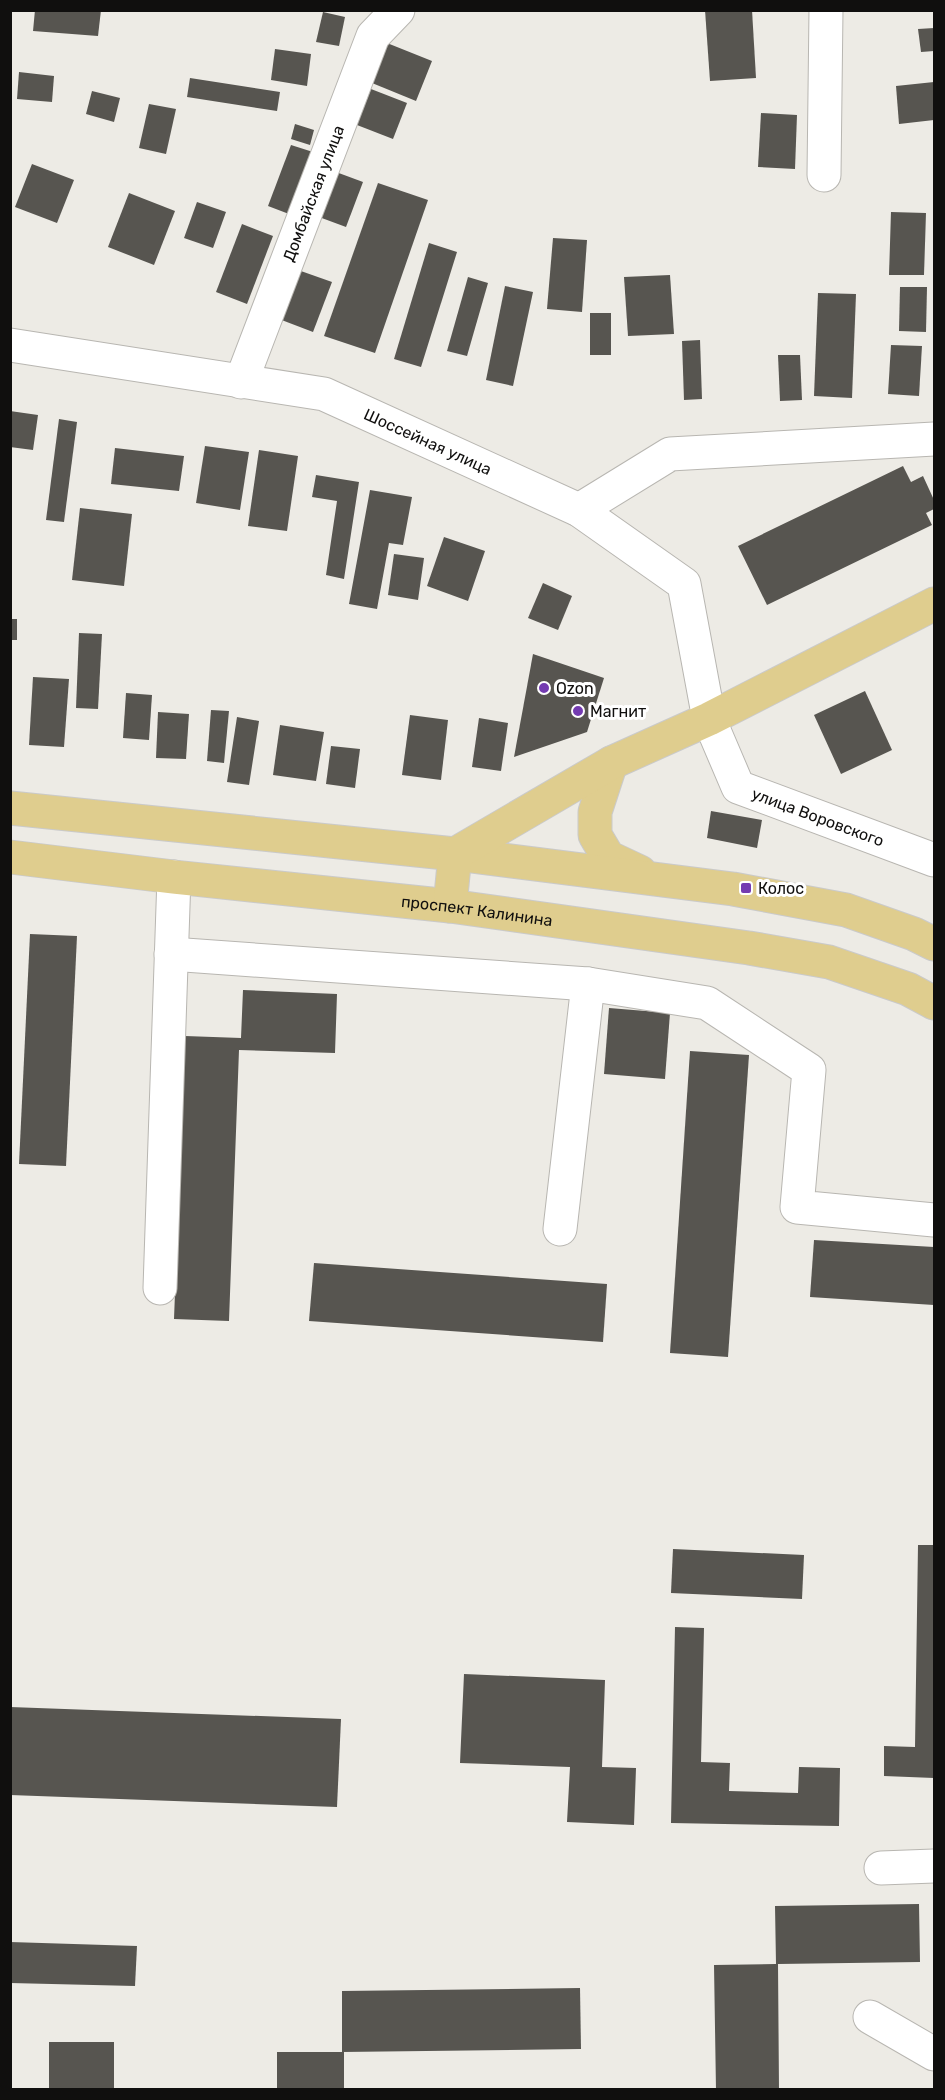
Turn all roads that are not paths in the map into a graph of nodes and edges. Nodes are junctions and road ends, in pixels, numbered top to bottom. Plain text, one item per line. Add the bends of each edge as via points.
1 (398, 10) edge
2 (826, 10) edge
3 (824, 175) dead end
4 (10, 345) edge
5 (241, 382) junction
6 (934, 439) edge
7 (579, 510) junction
8 (934, 604) edge
9 (709, 719) junction
10 (612, 763) junction
11 (10, 808) edge
12 (455, 854) junction
13 (10, 857) edge
14 (934, 860) edge
15 (174, 877) junction
16 (655, 879) junction
17 (450, 906) junction
18 (934, 944) edge
19 (171, 954) junction
20 (588, 984) junction
21 (934, 1003) edge
22 (934, 1220) edge
23 (560, 1228) dead end
24 (160, 1288) dead end
25 (934, 1866) edge
26 (881, 1868) dead end
27 (870, 2017) dead end
28 (934, 2054) edge

1 - 5 street, Домбайская улица via 374,36
2 - 3 street
4 - 5 street, Шоссейная улица
5 - 7 street, Шоссейная улица via 324,394
6 - 7 street via 670,454
7 - 9 street, Шоссейная улица via 684,584
8 - 9 main road
9 - 10 main road
9 - 14 street, улица Воровского via 738,787
10 - 12 main road
10 - 16 main road via 596,812 595,836 608,857
11 - 12 main road
12 - 16 main road
12 - 17 main road
13 - 15 main road, проспект Калинина
15 - 17 main road, проспект Калинина
15 - 19 street
16 - 18 main road via 846,910
17 - 21 main road, проспект Калинина via 829,962 908,989
19 - 20 street
19 - 24 street
20 - 22 street via 707,1003 809,1070 797,1207
20 - 23 street
25 - 26 street
27 - 28 street

